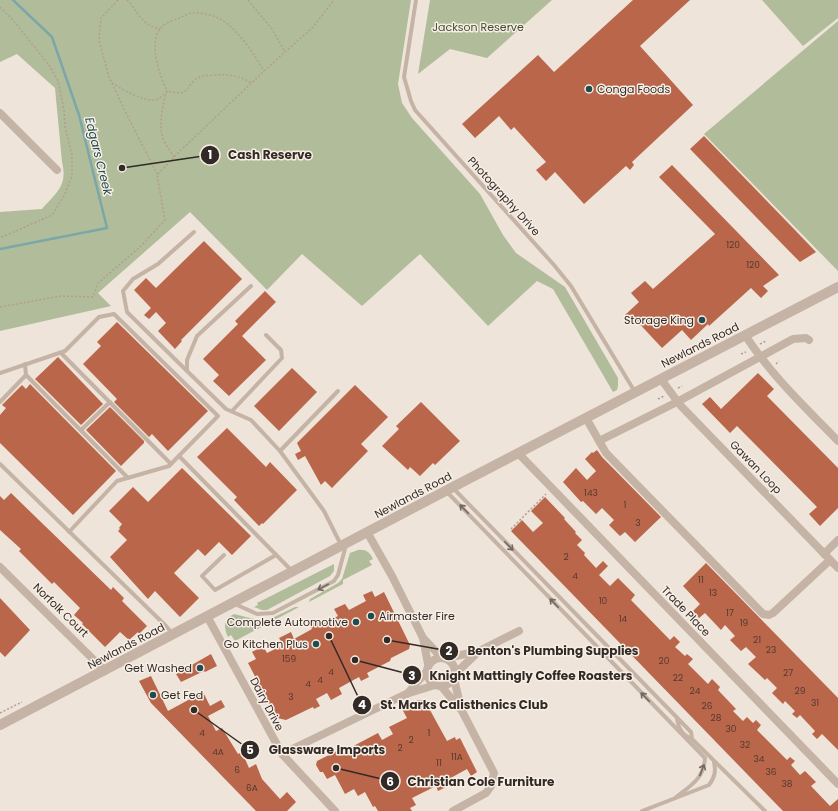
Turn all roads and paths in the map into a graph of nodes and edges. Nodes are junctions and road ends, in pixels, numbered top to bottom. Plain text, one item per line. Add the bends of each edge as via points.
1 (118, 0) edge
2 (127, 0) edge
3 (248, 0) edge
4 (334, 0) edge
5 (416, 0) edge
6 (0, 7) edge
7 (160, 29) junction
8 (285, 52) junction
9 (264, 71) junction
10 (111, 82) junction
11 (252, 83) junction
12 (167, 91) junction
13 (0, 113) edge
14 (174, 157) junction
15 (58, 170) dead end
16 (158, 175) junction
17 (194, 232) dead end
18 (0, 238) edge
19 (251, 286) dead end
20 (838, 287) edge
21 (0, 308) edge
22 (745, 335) junction
23 (266, 336) dead end
24 (809, 340) dead end
25 (61, 353) junction
26 (760, 357) junction
27 (25, 364) junction
28 (188, 371) junction
29 (0, 373) edge
30 (26, 375) junction
31 (661, 379) junction
32 (338, 392) dead end
33 (635, 392) junction
34 (0, 402) edge
35 (110, 402) junction
36 (677, 402) junction
37 (232, 411) junction
38 (586, 418) junction
39 (81, 430) junction
40 (599, 441) junction
41 (838, 441) edge
42 (280, 451) junction
43 (518, 453) junction
44 (179, 456) junction
45 (0, 464) edge
46 (171, 464) junction
47 (128, 478) junction
48 (552, 488) junction
49 (449, 489) junction
50 (511, 529) dead end
51 (69, 532) junction
52 (368, 532) junction
53 (838, 540) edge
54 (344, 544) junction
55 (224, 555) dead end
56 (276, 555) junction
57 (827, 557) junction
58 (0, 567) edge
59 (838, 568) edge
60 (293, 571) junction
61 (232, 603) junction
62 (207, 616) junction
63 (520, 630) dead end
64 (173, 634) junction
65 (423, 638) junction
66 (479, 651) junction
67 (444, 658) junction
68 (428, 668) junction
69 (105, 671) junction
70 (455, 676) junction
71 (438, 686) junction
72 (406, 694) junction
73 (22, 702) dead end
74 (462, 711) junction
75 (0, 713) edge
76 (0, 725) edge
77 (282, 754) junction
78 (714, 762) junction
79 (838, 784) edge
80 (676, 798) junction
81 (335, 811) edge
82 (453, 811) edge
83 (642, 811) edge
84 (765, 811) edge

1 - 10 path via 101,18 99,41
2 - 7 path via 142,20
3 - 8 path via 272,30
4 - 8 path via 312,27
5 - 33 lane, Photography Drive via 404,77 415,110 567,281
6 - 18 path via 49,65 58,81 72,155 72,176 64,196 52,215
7 - 9 path via 192,13 218,18 237,33
7 - 12 path via 155,45 156,60
8 - 9 path
9 - 11 path
10 - 12 path via 134,95 154,100 161,98
10 - 16 path
11 - 12 path via 228,74 201,76 182,94
11 - 14 path
12 - 14 path via 163,104 162,136
13 - 15 street
14 - 16 path
16 - 21 path via 165,220 140,247 98,283 93,297 61,296
17 - 28 lane via 158,264 133,279 123,292 127,312
19 - 28 lane via 197,336 187,360
20 - 22 street, Newlands Road
22 - 26 street
22 - 31 street, Newlands Road
23 - 37 lane via 281,350 282,358
24 - 26 street via 794,340
25 - 27 lane
25 - 35 lane
25 - 44 lane via 65,352 99,317 114,314 218,416
26 - 36 street
26 - 41 street
27 - 29 lane
27 - 30 lane
28 - 37 lane
30 - 34 lane
30 - 39 lane
31 - 33 street, Newlands Road
31 - 36 street, Gawan Loop
32 - 42 lane
33 - 38 street, Newlands Road
35 - 39 lane
35 - 46 lane
36 - 40 street
36 - 57 street, Gawan Loop
37 - 42 lane via 251,420
38 - 40 street
38 - 43 street, Newlands Road
39 - 47 lane
40 - 57 street via 606,452 764,614 774,613
42 - 54 lane via 324,511
43 - 48 street, Trade Place
43 - 49 street, Newlands Road
44 - 46 lane
44 - 56 lane
45 - 51 lane
46 - 47 lane
47 - 51 lane via 117,481
48 - 50 path
48 - 79 street, Trade Place
49 - 52 street, Newlands Road
49 -> 78 lane via 691,732 692,739
80 -> 49 lane via 702,775 704,758
51 - 64 lane
52 - 54 street, Newlands Road
52 - 65 street
53 - 57 street
54 - 60 street, Newlands Road
54 -> 61 lane via 338,575 334,580 273,613 257,614
55 - 56 lane via 202,576 214,590
56 - 60 lane
57 - 59 street, Gawan Loop
58 - 69 street, Norfolk Court
60 - 61 street, Newlands Road
61 - 62 street, Newlands Road
62 - 64 street, Newlands Road
62 - 77 street, Dairy Drive
63 - 66 street
64 - 69 street, Newlands Road
65 - 67 street
65 - 68 street
66 - 67 street
66 - 70 street
67 - 68 street via 434,659
67 - 70 street via 454,664
68 - 71 street via 429,679
68 - 72 street
69 - 76 street, Newlands Road
70 - 71 street via 449,684
70 - 74 street
71 - 72 street
71 - 74 street
72 - 77 street
73 - 75 path
74 - 82 street via 494,773 492,786 486,793
77 - 81 street, Dairy Drive
78 - 80 lane via 716,770 709,784
78 - 84 lane
80 - 83 lane

